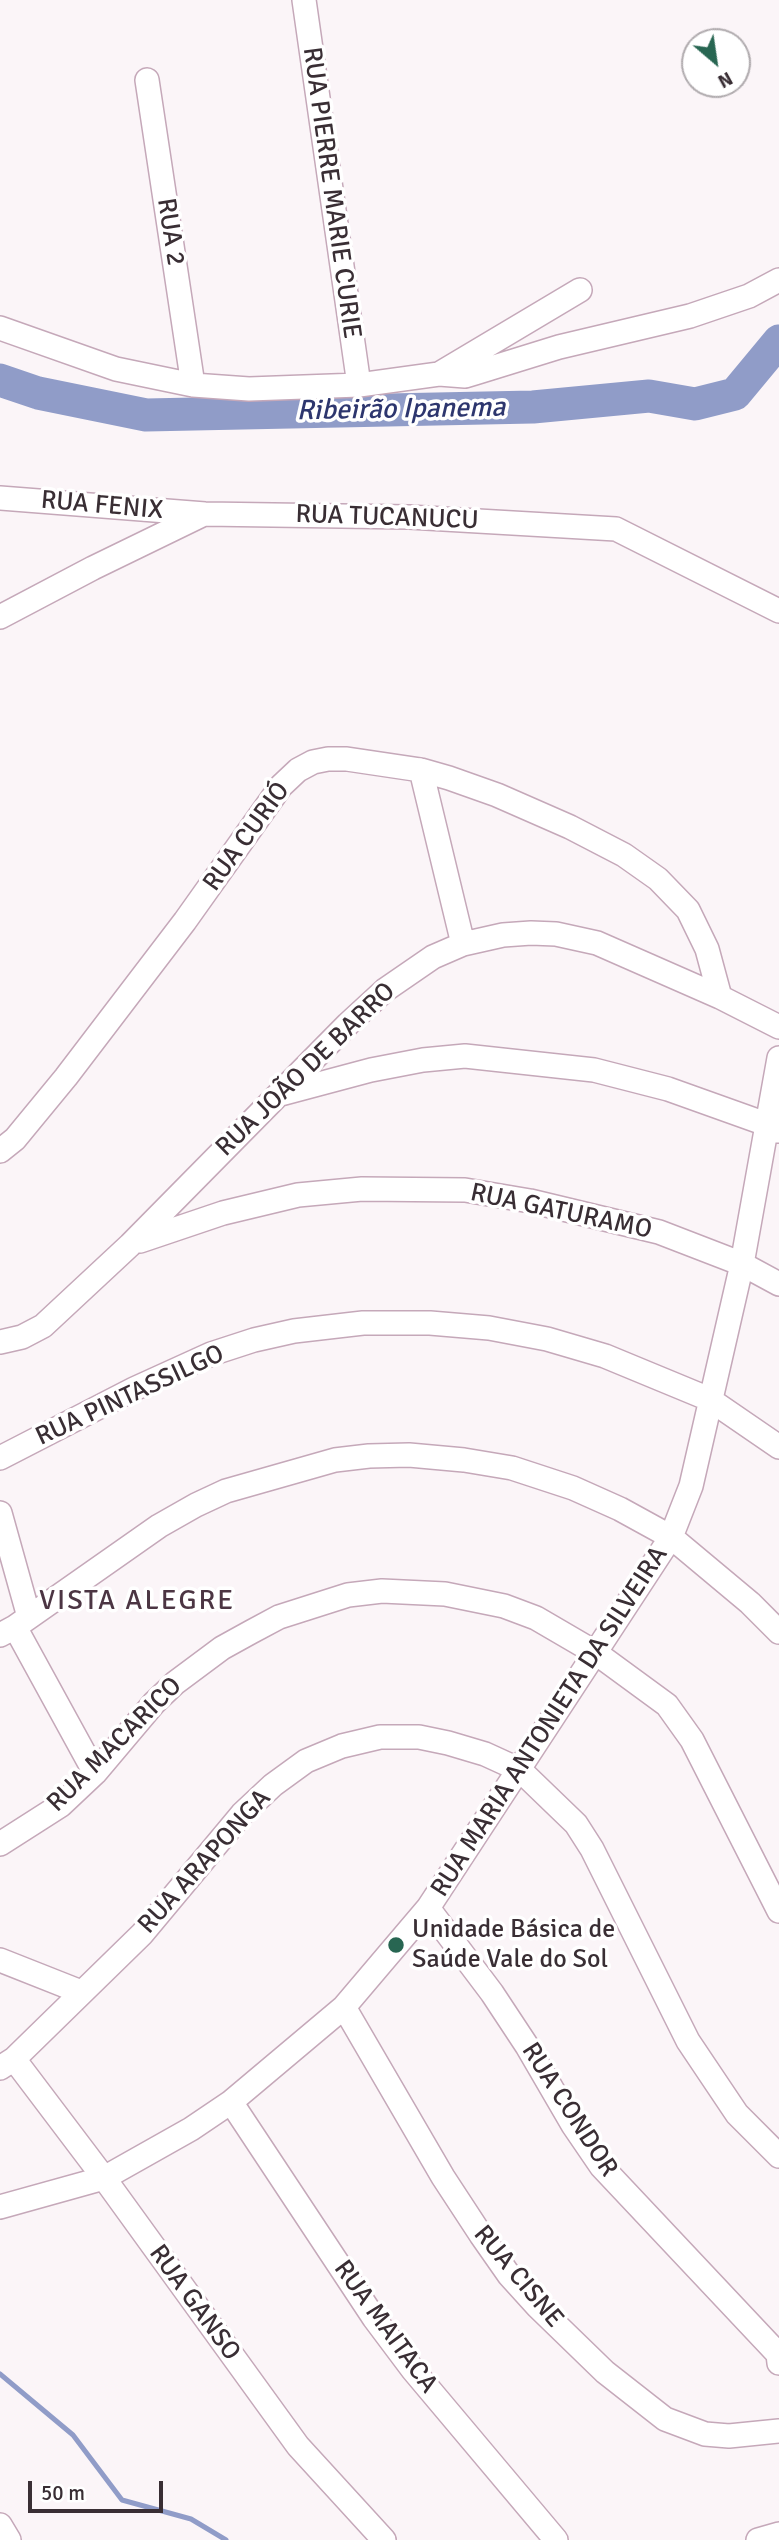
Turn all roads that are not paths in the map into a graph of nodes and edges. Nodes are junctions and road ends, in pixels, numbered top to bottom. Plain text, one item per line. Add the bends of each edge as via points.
1 (304, 0) edge
2 (147, 80) dead end
3 (779, 280) edge
4 (580, 290) dead end
5 (0, 328) edge
6 (439, 374) junction
7 (193, 385) junction
8 (359, 385) junction
9 (0, 498) edge
10 (205, 514) junction
11 (779, 611) edge
12 (0, 617) edge
13 (421, 770) junction
14 (463, 944) junction
15 (720, 997) junction
16 (779, 1027) edge
17 (779, 1058) edge
18 (278, 1094) junction
19 (773, 1128) edge
20 (0, 1151) edge
21 (130, 1245) junction
22 (742, 1264) junction
23 (779, 1284) edge
24 (0, 1342) edge
25 (709, 1399) junction
26 (779, 1447) edge
27 (0, 1458) edge
28 (0, 1513) edge
29 (671, 1537) junction
30 (15, 1626) edge
31 (779, 1632) edge
32 (596, 1653) junction
33 (520, 1770) junction
34 (95, 1773) junction
35 (0, 1844) edge
36 (428, 1908) junction
37 (779, 1911) edge
38 (0, 1961) edge
39 (81, 1992) junction
40 (344, 2007) junction
41 (7, 2064) edge
42 (231, 2102) junction
43 (779, 2157) edge
44 (104, 2178) junction
45 (0, 2207) edge
46 (778, 2357) edge
47 (779, 2431) edge
48 (0, 2525) edge
49 (779, 2534) edge
50 (9, 2540) edge
51 (384, 2540) edge
52 (556, 2540) edge
53 (758, 2540) edge

1 - 8 street, RUA PIERRE MARIE CURIE
2 - 7 street, RUA 2
3 - 6 street via 749,296 690,316 559,347 464,376
4 - 6 street
5 - 7 street via 116,369
6 - 8 street
7 - 8 street via 249,389
9 - 10 street, RUA FENIX
10 - 11 street, RUA TUCANUCU via 409,517 616,529
10 - 12 street, RUA TUCANUCU
13 - 14 street
13 - 15 street, RUA CURIÓ via 497,795 570,827 658,878 698,928
13 - 20 street, RUA CURIÓ via 328,759 313,762 281,786 186,921 66,1077
14 - 15 street, RUA JOÃO DE BARRO via 531,933 576,937
14 - 18 street, RUA JOÃO DE BARRO via 433,957 385,990
15 - 16 street, RUA JOÃO DE BARRO
17 - 19 street, RUA MARIA ANTONIETA DA SILVEIRA
18 - 19 street via 371,1070 465,1056 594,1070 668,1089
18 - 21 street, RUA JOÃO DE BARRO
19 - 22 street, RUA MARIA ANTONIETA DA SILVEIRA
21 - 22 street, RUA GATURAMO via 223,1213 298,1195 436,1189 491,1193 659,1232
21 - 24 street, RUA JOÃO DE BARRO via 43,1325
22 - 23 street, RUA GATURAMO
22 - 25 street, RUA MARIA ANTONIETA DA SILVEIRA
25 - 26 street, RUA PINTASSILGO
25 - 27 street, RUA PINTASSILGO via 605,1356 547,1339 478,1327 363,1323 294,1331 211,1354
25 - 29 street, RUA MARIA ANTONIETA DA SILVEIRA via 691,1486
28 - 30 street
29 - 30 street via 573,1488 512,1468 409,1455 335,1460 266,1478 196,1505
29 - 31 street
29 - 32 street, RUA MARIA ANTONIETA DA SILVEIRA
30 - 34 street
32 - 33 street, RUA MARIA ANTONIETA DA SILVEIRA
32 - 34 street, RUA MACARICO via 536,1618 474,1599 410,1591 348,1595 279,1617 222,1648 154,1703
32 - 37 street, RUA MACARICO via 667,1705 681,1722
33 - 36 street, RUA MARIA ANTONIETA DA SILVEIRA
33 - 39 street, RUA ARAPONGA via 485,1754 419,1737 380,1737 306,1761 242,1814 142,1934
33 - 43 street, RUA ARAPONGA via 576,1824 688,2041 737,2114
34 - 35 street, RUA MACARICO via 61,1805
36 - 40 street, RUA MARIA ANTONIETA DA SILVEIRA
36 - 46 street, RUA CONDOR via 492,1993 601,2166
38 - 39 street
39 - 41 street, RUA ARAPONGA
40 - 42 street, RUA MARIA ANTONIETA DA SILVEIRA
40 - 47 street, RUA CISNE via 481,2235 509,2274 557,2326 605,2372 665,2419 705,2434
41 - 44 street, RUA GANSO
42 - 44 street, RUA MARIA ANTONIETA DA SILVEIRA
42 - 52 street, RUA MAITACA via 374,2318
44 - 45 street, RUA MARIA ANTONIETA DA SILVEIRA
44 - 51 street, RUA GANSO via 298,2446
48 - 50 street
49 - 53 street

